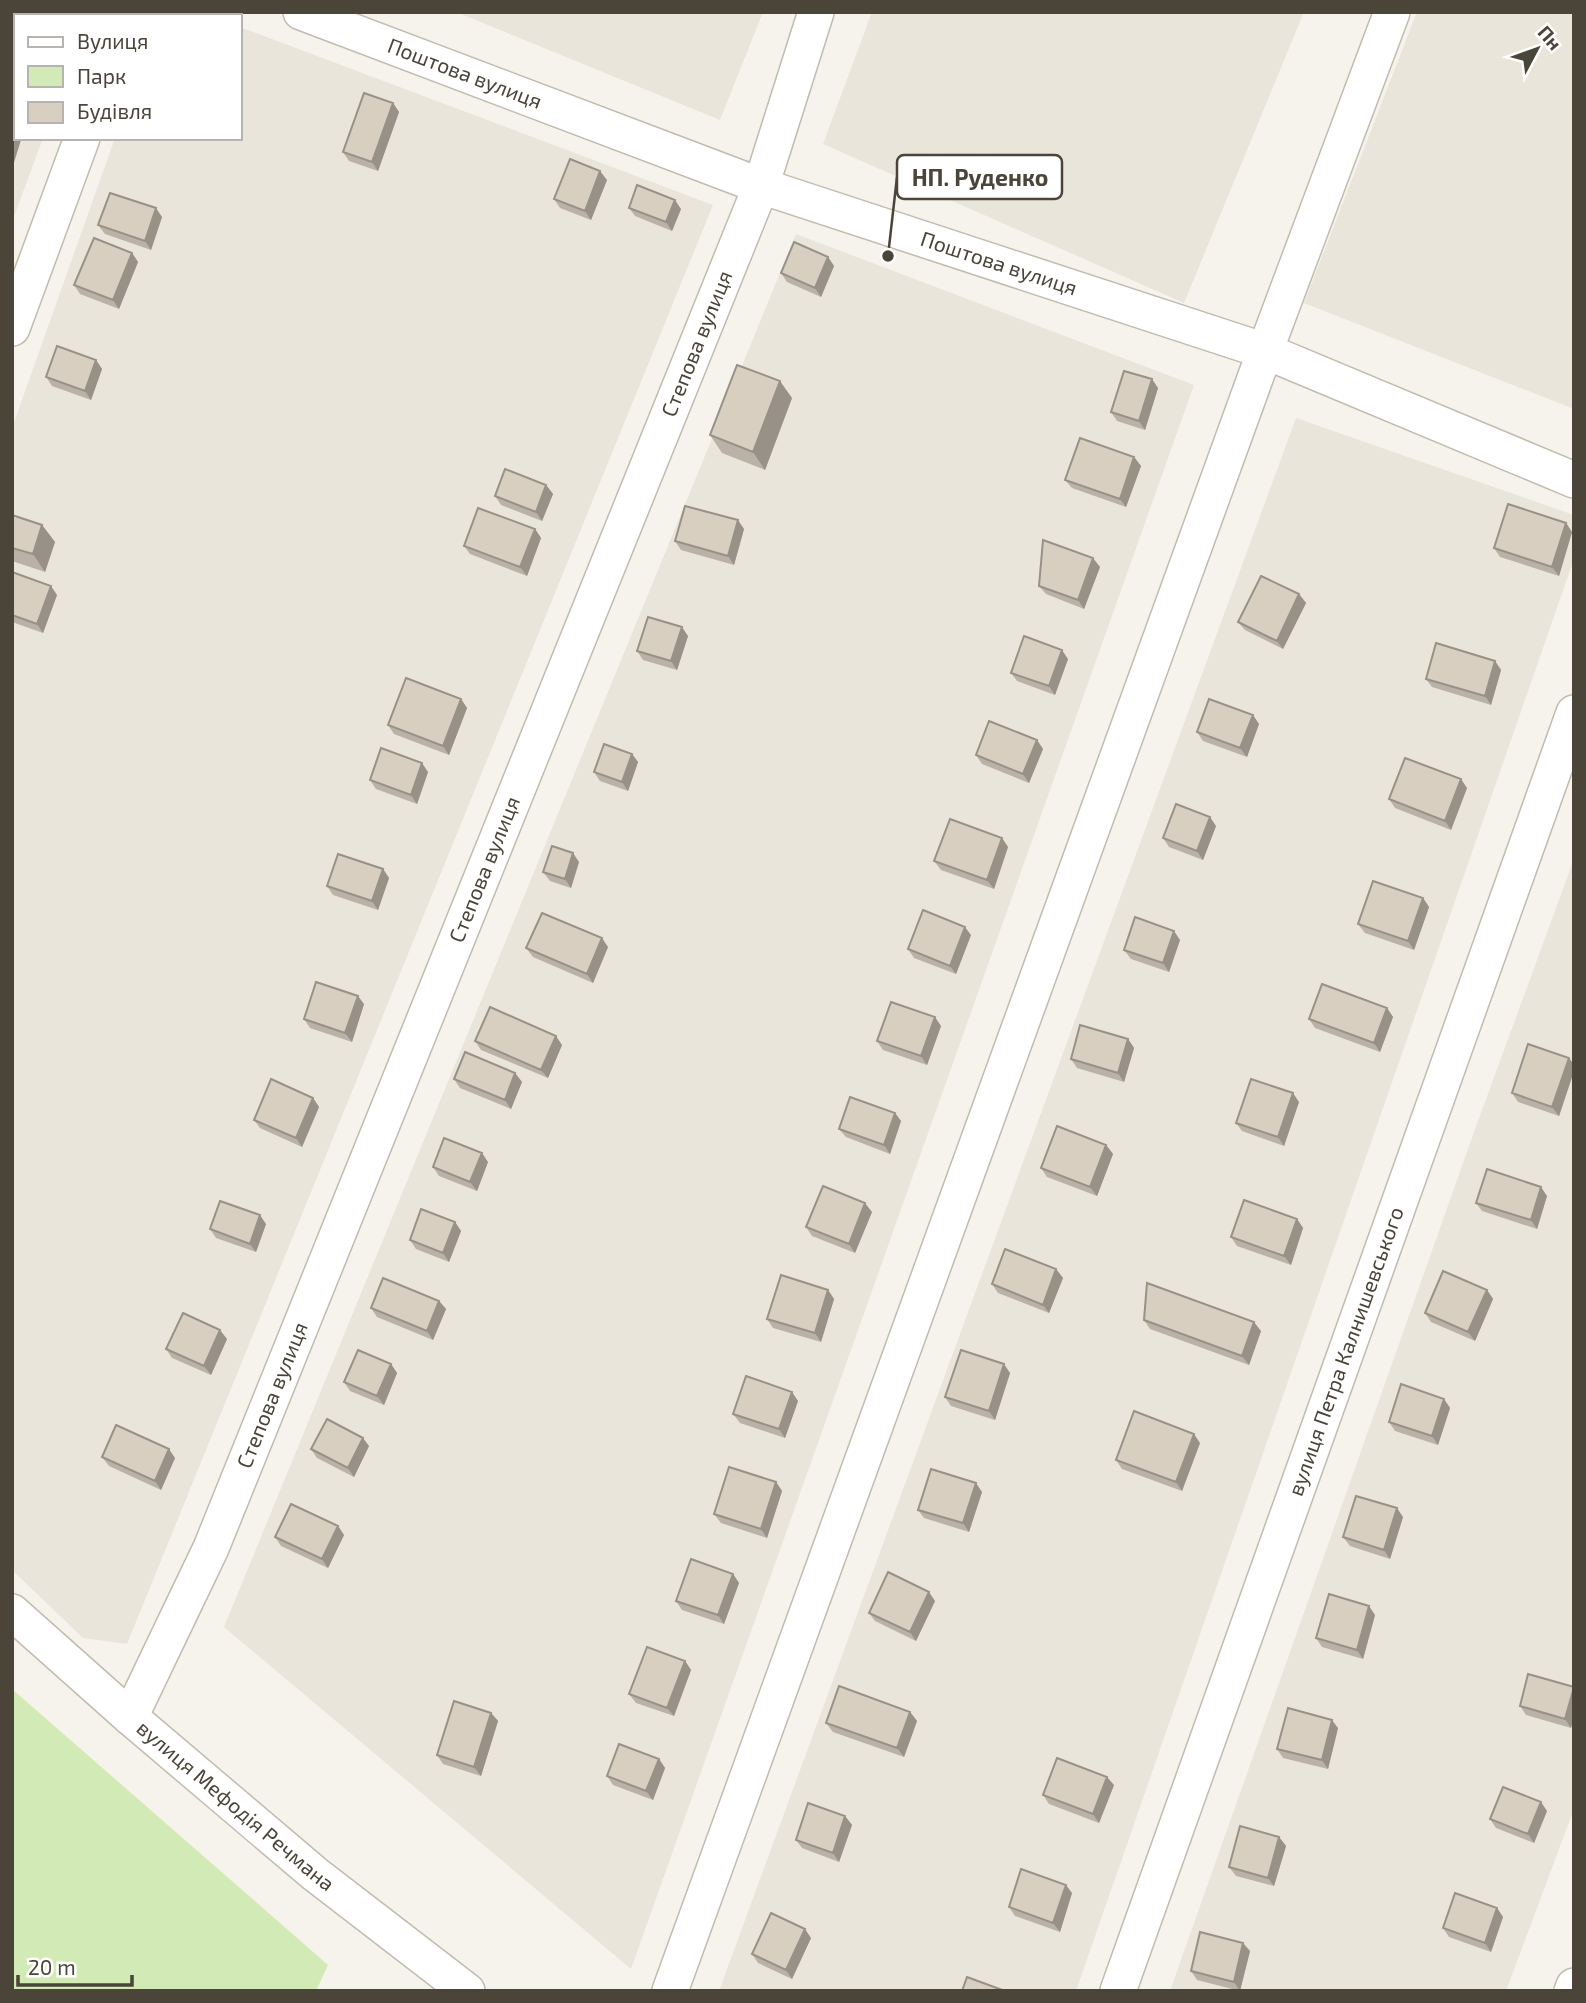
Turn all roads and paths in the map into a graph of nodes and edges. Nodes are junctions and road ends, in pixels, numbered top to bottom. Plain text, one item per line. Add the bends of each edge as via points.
1 (301, 12) edge
2 (816, 12) edge
3 (1392, 12) edge
4 (81, 140) edge
5 (761, 186) junction
6 (12, 328) edge
7 (1265, 351) junction
8 (1574, 480) edge
9 (1574, 713) edge
10 (12, 1612) edge
11 (130, 1717) junction
12 (1574, 1986) edge
13 (467, 1991) edge
14 (670, 1991) edge
15 (1118, 1991) edge
16 (1572, 1991) edge

1 - 5 street, Поштова вулиця
2 - 5 street, Степова вулиця
3 - 7 street
4 - 6 street
5 - 7 street, Поштова вулиця
5 - 11 street, Степова вулиця via 211,1548
7 - 8 street, Поштова вулиця
7 - 14 street
9 - 15 street, вулиця Петра Калнишевського
10 - 11 street, вулиця Мефодія Речмана
11 - 13 street, вулиця Мефодія Речмана via 315,1874
12 - 16 street

